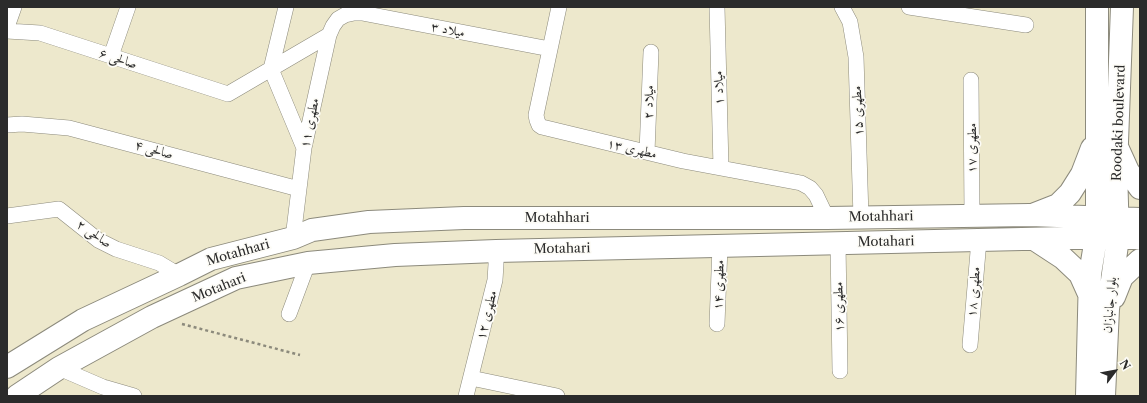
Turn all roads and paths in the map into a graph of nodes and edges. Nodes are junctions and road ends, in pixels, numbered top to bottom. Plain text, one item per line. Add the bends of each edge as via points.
1 (14, 7) edge
2 (128, 7) edge
3 (286, 7) edge
4 (559, 7) edge
5 (717, 7) edge
6 (842, 7) edge
7 (909, 7) edge
8 (1097, 7) edge
9 (1122, 7) edge
10 (351, 12) edge
11 (1026, 25) dead end
12 (7, 27) edge
13 (7, 31) edge
14 (329, 36) junction
15 (550, 49) junction
16 (651, 52) dead end
17 (111, 56) junction
18 (271, 69) junction
19 (971, 80) dead end
20 (7, 125) edge
21 (1097, 136) junction
22 (304, 148) junction
23 (1117, 148) junction
24 (647, 152) junction
25 (721, 168) junction
26 (1140, 188) edge
27 (299, 189) junction
28 (7, 216) edge
29 (972, 216) junction
30 (1024, 216) junction
31 (861, 217) junction
32 (827, 218) junction
33 (1140, 219) edge
34 (1107, 228) junction
35 (293, 238) junction
36 (1140, 238) edge
37 (1025, 239) junction
38 (979, 240) junction
39 (838, 243) junction
40 (720, 246) junction
41 (496, 251) junction
42 (1140, 260) edge
43 (308, 263) junction
44 (179, 275) junction
45 (1089, 294) junction
46 (1108, 309) junction
47 (289, 314) dead end
48 (182, 324) dead end
49 (717, 324) dead end
50 (970, 345) dead end
51 (300, 355) dead end
52 (7, 367) edge
53 (59, 368) junction
54 (840, 371) dead end
55 (470, 378) junction
56 (17, 396) edge
57 (134, 396) edge
58 (466, 396) edge
59 (557, 396) edge
60 (1087, 396) edge
61 (1104, 396) edge

1 - 12 street
2 - 17 street
3 - 18 street
4 - 15 street, مطهری ۱۳
5 - 25 street, میلاد ۱
6 - 31 street, مطهری ۱۵ via 850,22 856,57
7 - 11 street
8 - 21 main road, Roodaki boulevard
9 - 23 main road, Roodaki boulevard
10 - 14 street, مطهری ۱۱ via 338,20
10 - 15 street, میلاد ۳
13 - 17 street, صالحی ۶ via 40,33
14 - 18 street
14 - 22 street, مطهری ۱۱
15 - 24 street, مطهری ۱۳ via 536,115 539,125
16 - 24 street, میلاد ۲
17 - 18 street, صالحی ۶ via 228,94
18 - 22 street
19 - 29 street, مطهری ۱۷
20 - 27 street, صالحی ۴ via 69,128
21 - 30 main road via 1082,174 1070,194 1058,205
21 - 34 main road, Roodaki boulevard
22 - 27 street, مطهری ۱۱
23 - 26 main road
23 - 34 main road, Roodaki boulevard
24 - 25 street, مطهری ۱۳
25 - 32 street, مطهری ۱۳ via 801,183 816,195
27 - 35 street, مطهری ۱۱
28 - 44 street, صالحی ۲ via 59,209 98,240 116,249 159,263
29 - 30 main road, Motahhari
29 - 31 main road, Motahhari
30 - 34 main road, Motahhari
30 - 37 main road
31 - 32 main road, Motahhari
32 - 35 main road, Motahhari via 464,218 369,222 312,230
33 - 34 main road, Motahhari
34 - 36 main road, Motahari
34 - 37 main road, Motahari
34 - 45 main road, بلوار جانبازان via 1090,274
34 - 46 main road, بلوار جانبازان
35 - 44 main road, Motahhari via 211,259
37 - 38 main road, Motahari
37 - 45 main road via 1063,258 1080,274
38 - 39 main road, Motahari
38 - 50 street, مطهری ۱۸
39 - 40 main road, Motahari
39 - 54 street, مطهری ۱۶
40 - 41 main road, Motahari
40 - 49 street, مطهری ۱۴
41 - 43 main road, Motahari via 395,255
41 - 55 street, مطهری ۱۲ via 495,280
42 - 46 main road via 1122,277
43 - 47 street
43 - 53 main road, Motahari via 236,278 152,317
44 - 52 main road, Motahhari via 83,320
45 - 60 main road, بلوار جانبازان
46 - 61 main road, بلوار جانبازان
48 - 51 path
53 - 56 main road, Motahari
53 - 57 street via 102,387
55 - 58 street, مطهری ۱۲
55 - 59 street

